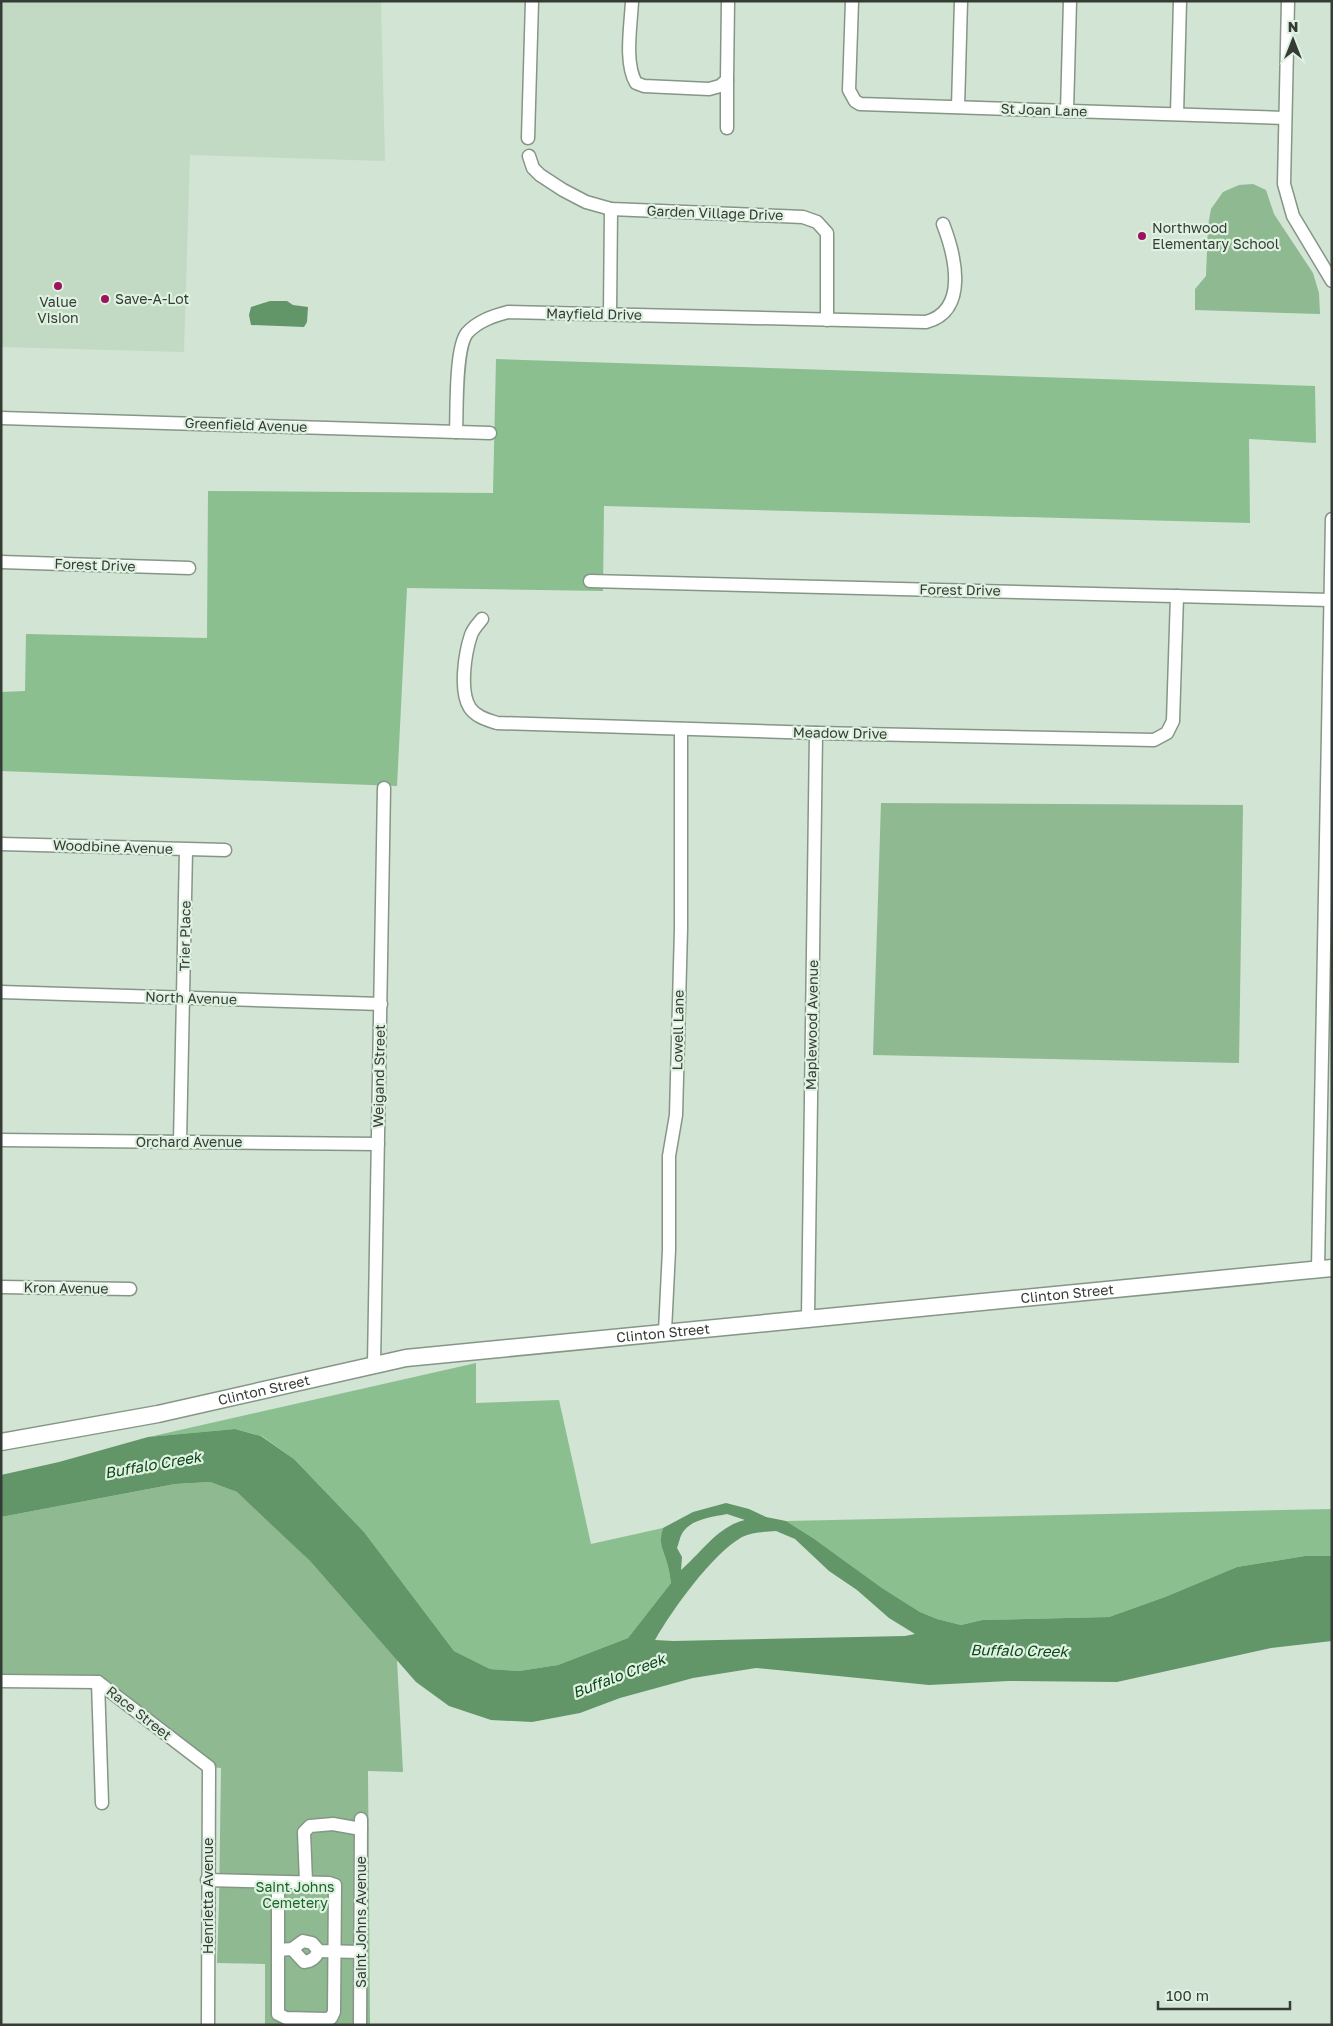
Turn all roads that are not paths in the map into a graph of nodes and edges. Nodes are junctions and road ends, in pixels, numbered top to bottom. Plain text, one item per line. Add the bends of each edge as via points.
1 (532, 1) edge
2 (632, 1) edge
3 (728, 1) edge
4 (852, 1) edge
5 (961, 1) edge
6 (1070, 1) edge
7 (1180, 1) edge
8 (1288, 1) edge
9 (727, 80) junction
10 (958, 107) junction
11 (1067, 111) junction
12 (1177, 114) junction
13 (1285, 118) junction
14 (727, 128) dead end
15 (528, 138) dead end
16 (529, 156) dead end
17 (611, 208) junction
18 (943, 224) dead end
19 (1332, 281) edge
20 (610, 314) junction
21 (827, 320) junction
22 (1, 418) edge
23 (456, 432) junction
24 (490, 433) dead end
25 (1332, 519) edge
26 (1, 562) edge
27 (189, 568) dead end
28 (590, 581) dead end
29 (1177, 596) junction
30 (1330, 600) junction
31 (482, 619) dead end
32 (681, 729) junction
33 (816, 733) junction
34 (384, 788) dead end
35 (1, 844) edge
36 (186, 850) junction
37 (225, 850) dead end
38 (1, 992) edge
39 (184, 998) junction
40 (381, 1004) junction
41 (1, 1140) edge
42 (180, 1142) junction
43 (378, 1144) junction
44 (1325, 1268) edge
45 (1, 1286) edge
46 (130, 1289) dead end
47 (808, 1318) junction
48 (665, 1331) junction
49 (374, 1365) junction
50 (1, 1442) edge
51 (1, 1682) edge
52 (98, 1682) junction
53 (209, 1767) joint
54 (102, 1803) dead end
55 (207, 1880) junction
56 (278, 1882) junction
57 (306, 1882) junction
58 (278, 1950) junction
59 (292, 1950) junction
60 (319, 1951) junction
61 (334, 1951) junction
62 (360, 1952) junction
63 (208, 2025) edge
64 (360, 2025) edge

1 - 15 street
2 - 9 street via 630,61 631,75 636,83 709,89
3 - 9 street
4 - 10 street, St Joan Lane via 849,90 855,101 860,104
5 - 10 street
6 - 11 street
7 - 12 street
8 - 13 street
9 - 14 street
10 - 11 street, St Joan Lane
11 - 12 street, St Joan Lane
12 - 13 street, St Joan Lane
13 - 19 street via 1283,176 1286,196 1293,216
16 - 17 street, Garden Village Drive via 533,168 563,190 586,202
17 - 20 street
17 - 21 street, Garden Village Drive via 812,219 827,233
18 - 21 street, Mayfield Drive via 953,249 954,285 953,296 942,315 926,322
20 - 21 street, Mayfield Drive
20 - 23 street, Mayfield Drive via 508,312 491,316 474,326 466,334 461,348
22 - 23 street, Greenfield Avenue
23 - 24 street, Greenfield Avenue
25 - 30 street
26 - 27 street, Forest Drive
28 - 29 street, Forest Drive
29 - 30 street, Forest Drive
29 - 33 street, Meadow Drive via 1173,721 1167,734 1161,738
30 - 44 street
31 - 32 street, Meadow Drive via 471,633 464,662 464,690 470,708 483,718 497,723
32 - 33 street, Meadow Drive
32 - 48 street, Lowell Lane via 681,929 676,1115 669,1156
33 - 47 street, Maplewood Avenue
34 - 40 street, Weigand Street
35 - 36 street, Woodbine Avenue
36 - 37 street, Woodbine Avenue
36 - 39 street, Trier Place
38 - 39 street, North Avenue
39 - 40 street, North Avenue
39 - 42 street, Trier Place
40 - 43 street, Weigand Street
41 - 42 street, Orchard Avenue
42 - 43 street, Orchard Avenue
43 - 49 street, Weigand Street
44 - 47 main road, Clinton Street
45 - 46 street, Kron Avenue
47 - 48 main road, Clinton Street
48 - 49 main road, Clinton Street via 406,1358
49 - 50 main road, Clinton Street via 158,1414
51 - 52 street, Race Street
52 - 53 street, Race Street
52 - 54 street
53 - 55 street, Henrietta Avenue
55 - 56 street
55 - 63 street, Henrietta Avenue
56 - 57 street
56 - 58 street
57 - 61 street via 334,1885
57 - 62 street, Saint Johns Avenue via 304,1832 310,1826 361,1824
58 - 59 street
58 - 61 street via 278,2014 286,2018 326,2019 331,2018 334,2012
59 - 60 street via 303,1941 312,1943
59 - 60 street via 304,1962 316,1958
60 - 61 street
61 - 62 street
62 - 64 street, Saint Johns Avenue

